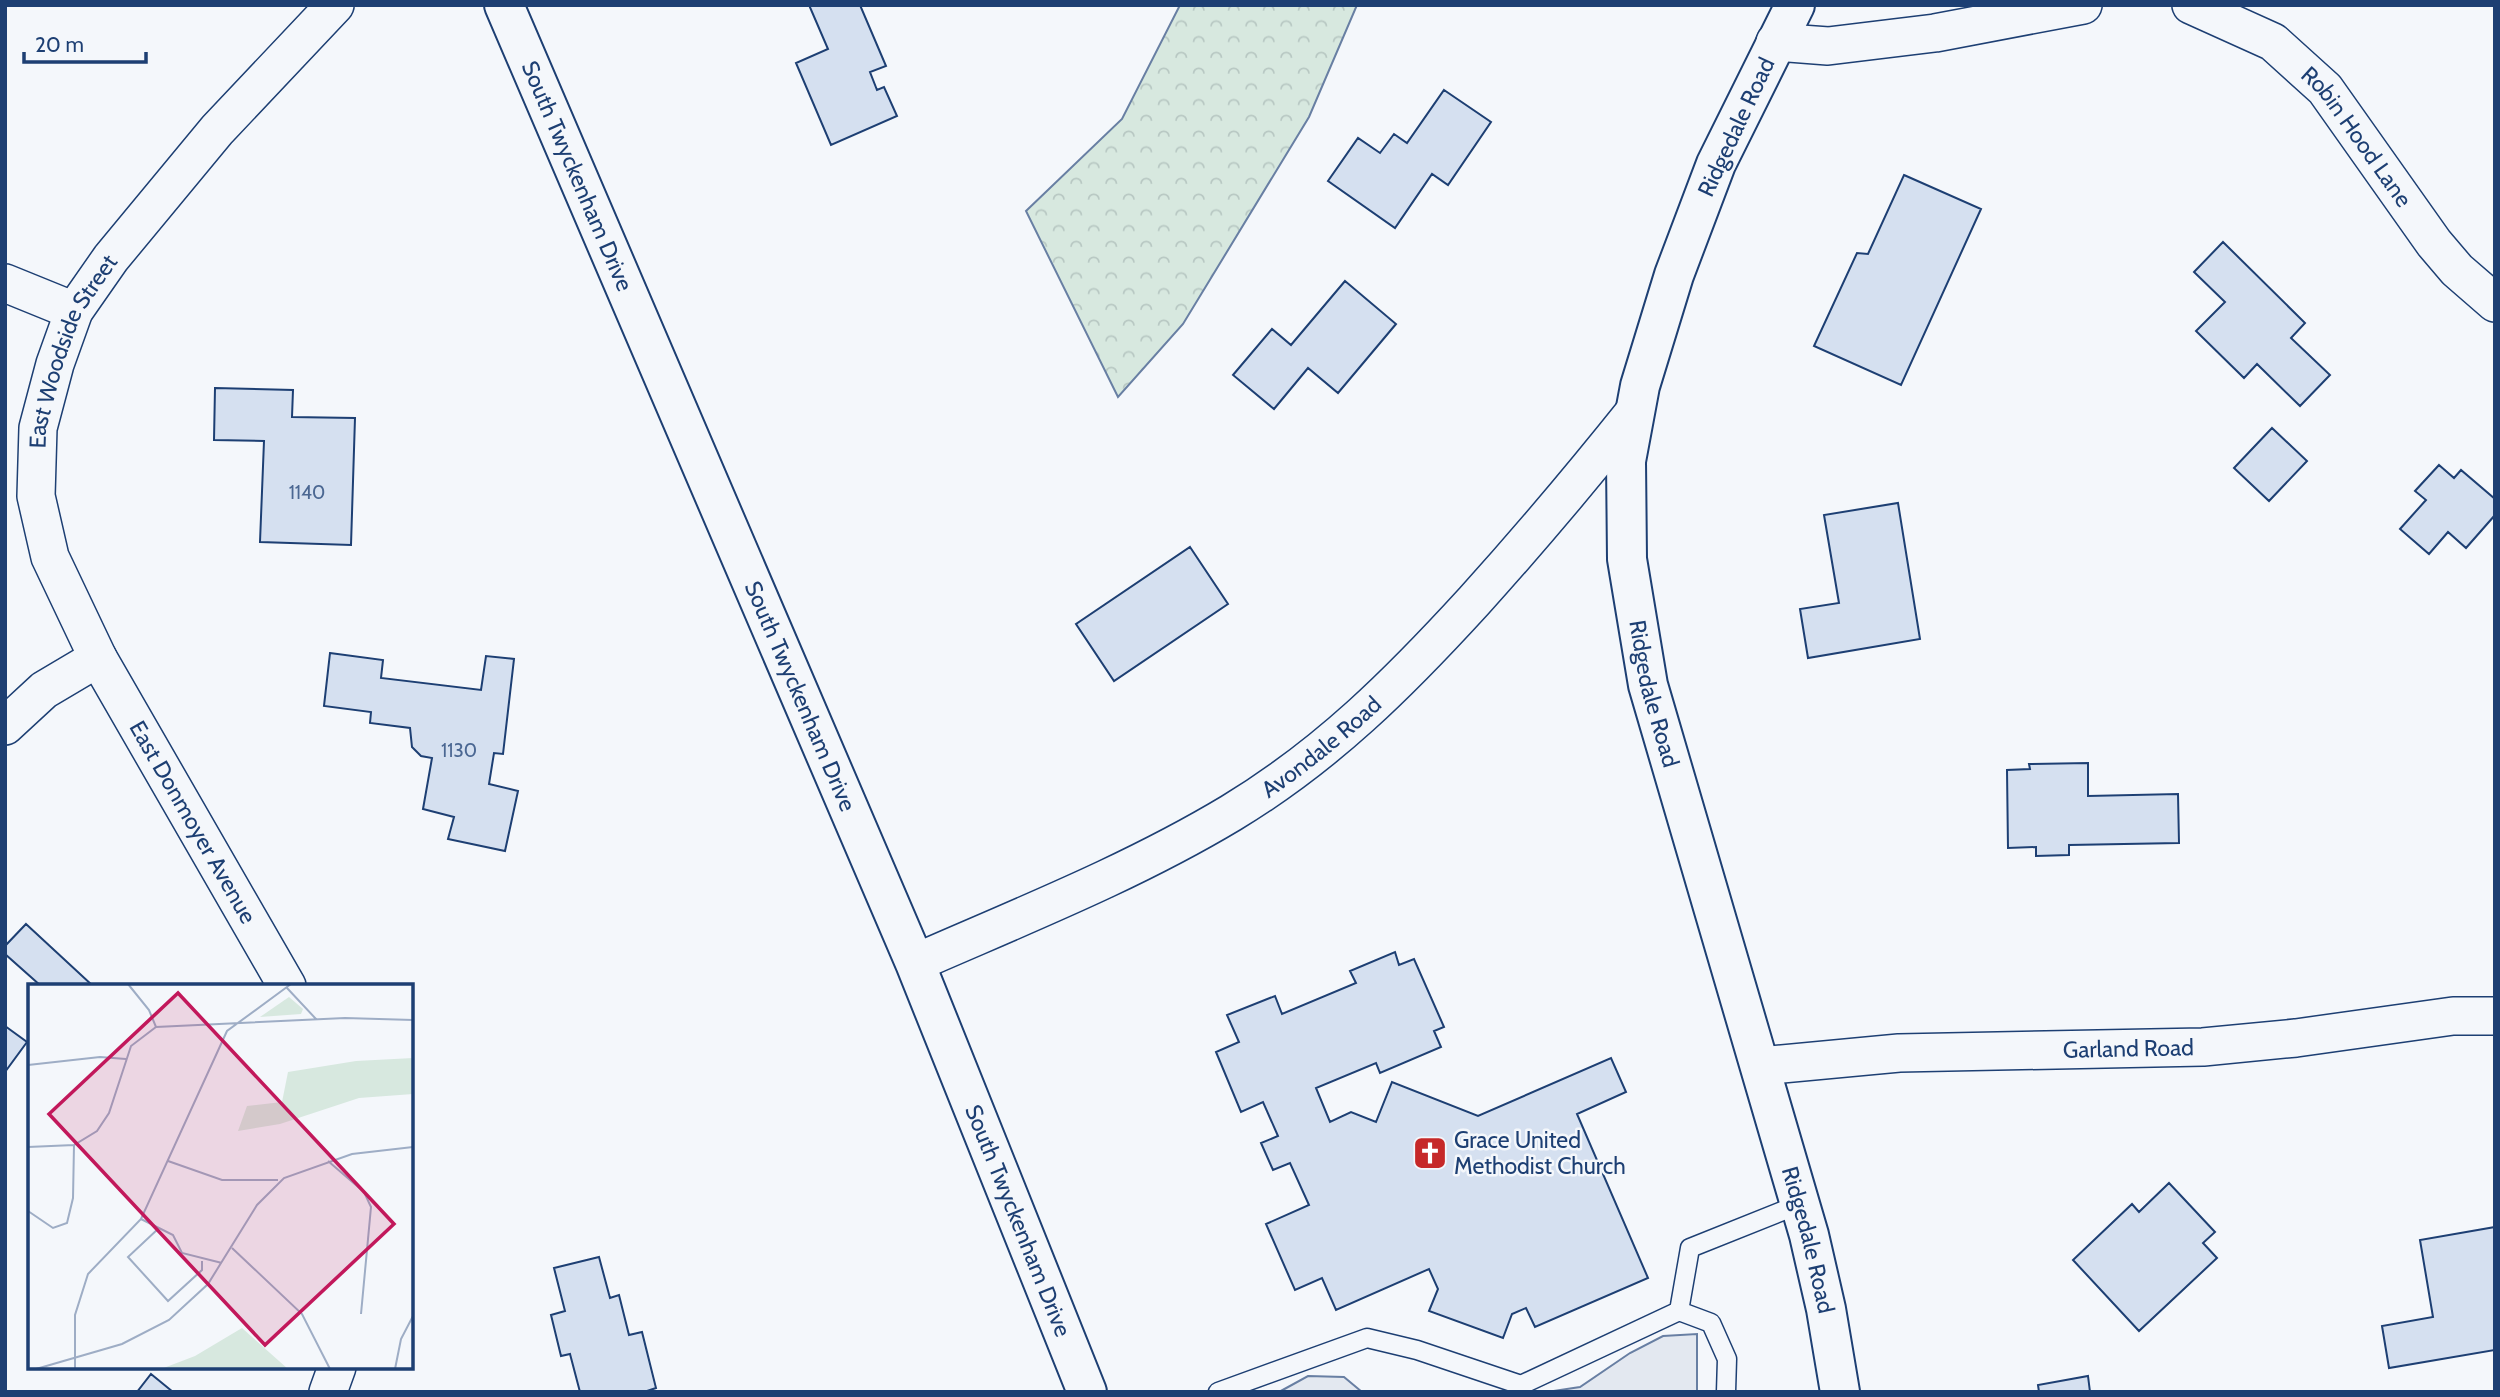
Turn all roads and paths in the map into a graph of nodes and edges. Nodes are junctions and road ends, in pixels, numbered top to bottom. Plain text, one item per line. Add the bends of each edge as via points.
1 (335, 5) edge
2 (504, 5) edge
3 (1795, 5) edge
4 (2082, 5) edge
5 (2191, 5) edge
6 (1775, 42) junction
7 (5, 283) edge
8 (2495, 303) edge
9 (74, 312) junction
10 (1635, 411) junction
11 (98, 658) junction
12 (5, 726) edge
13 (915, 963) junction
14 (286, 984) edge
15 (2495, 1016) edge
16 (1760, 1066) junction
17 (1800, 1204) junction
18 (1679, 1311) junction
19 (336, 1369) edge
20 (1253, 1385) edge
21 (328, 1392) edge
22 (1087, 1392) edge
23 (1218, 1392) edge
24 (1726, 1392) edge
25 (1840, 1392) edge

1 - 9 street, East Woodside Street via 217,130 111,258
2 - 13 street, South Twyckenham Drive
3 - 6 street, Ridgedale Road
4 - 6 street via 1935,33 1841,45
5 - 8 street, Robin Hood Lane via 2273,42 2325,89 2434,243
6 - 10 street, Ridgedale Road via 1716,164 1674,275
7 - 9 street
9 - 11 street, East Woodside Street via 38,428 36,496 50,558
10 - 13 street, Avondale Road via 1557,509 1400,682 1313,757 1232,813 1117,875
10 - 16 street, Ridgedale Road via 1626,461 1627,559 1648,685
11 - 12 street via 44,690
11 - 14 street, East Donmoyer Avenue
13 - 22 street, South Twyckenham Drive
15 - 16 street, Garland Road via 2453,1016 2203,1047 1899,1053
16 - 17 street, Ridgedale Road
17 - 18 lane via 1690,1248
17 - 25 street, Ridgedale Road via 1826,1309
18 - 20 lane via 1521,1385 1367,1338
18 - 24 lane via 1711,1323 1727,1359
19 - 21 street
20 - 23 lane

